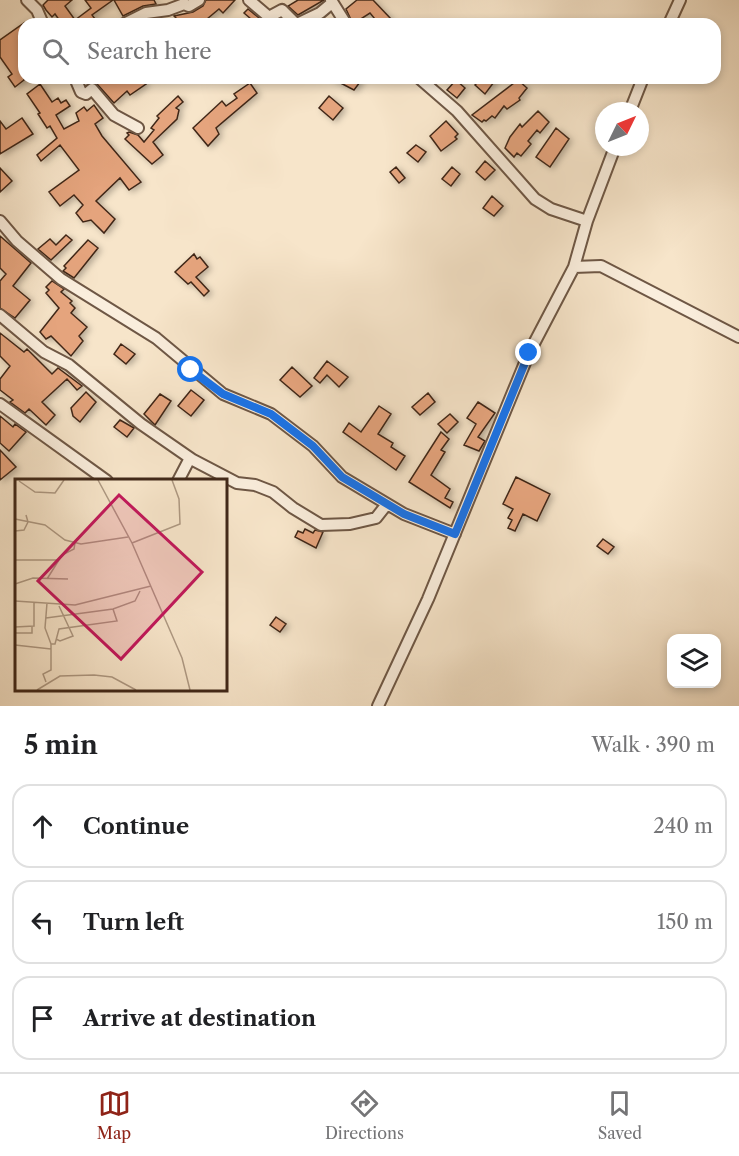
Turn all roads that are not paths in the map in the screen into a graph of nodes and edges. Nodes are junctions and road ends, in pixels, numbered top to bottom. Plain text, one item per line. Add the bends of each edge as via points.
1 (27, 0) edge
2 (199, 0) edge
3 (249, 0) edge
4 (680, 0) edge
5 (183, 2) edge
6 (332, 2) edge
7 (40, 18) edge
8 (136, 18) edge
9 (290, 18) edge
10 (309, 18) edge
11 (342, 18) edge
12 (672, 18) edge
13 (78, 84) edge
14 (426, 84) edge
15 (641, 84) edge
16 (634, 102) edge
17 (138, 128) dead end
18 (612, 156) edge
19 (0, 221) edge
20 (587, 221) junction
21 (574, 267) junction
22 (0, 315) edge
23 (739, 337) edge
24 (0, 404) edge
25 (190, 458) junction
26 (104, 479) edge
27 (179, 479) edge
28 (387, 504) junction
29 (455, 534) junction
30 (378, 706) edge

1 - 7 street
2 - 5 street via 189,6
3 - 9 street via 269,17 282,10
4 - 12 street
5 - 8 street
6 - 10 street
6 - 11 street
13 - 17 street via 86,94 92,89 114,115
14 - 20 street via 457,111 535,199
15 - 16 street
18 - 20 street
19 - 28 street via 17,242 61,279 156,338 223,394 271,414 313,446 342,477
20 - 21 street
21 - 23 street via 601,266
21 - 29 street via 529,353
22 - 25 street via 44,352 69,365
24 - 26 street
25 - 27 street
25 - 28 street via 237,483 273,492 321,525 376,518
28 - 29 street
29 - 30 street

